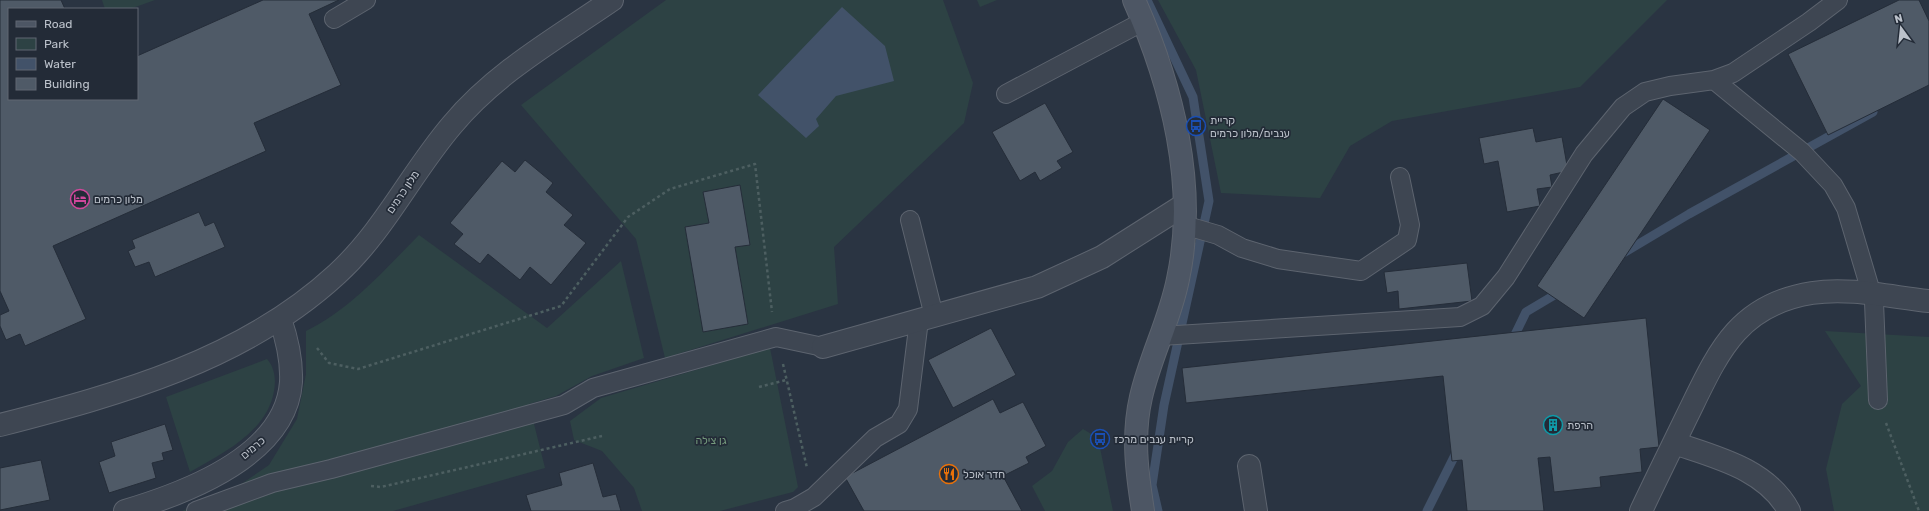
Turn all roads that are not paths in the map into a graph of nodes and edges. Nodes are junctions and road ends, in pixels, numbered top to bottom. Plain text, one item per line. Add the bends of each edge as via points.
1 (366, 0) edge
2 (612, 0) edge
3 (1134, 0) edge
4 (1838, 0) edge
5 (334, 19) dead end
6 (1144, 21) junction
7 (1714, 80) junction
8 (1006, 94) dead end
9 (1400, 177) dead end
10 (1184, 215) junction
11 (910, 220) dead end
12 (1871, 294) junction
13 (1929, 301) edge
14 (285, 316) junction
15 (927, 318) junction
16 (1161, 336) junction
17 (823, 347) joint
18 (1878, 400) road end
19 (0, 425) edge
20 (1674, 444) junction
21 (1249, 466) dead end
22 (166, 505) edge
23 (125, 511) edge
24 (196, 511) edge
25 (785, 511) edge
26 (1143, 511) edge
27 (1256, 511) edge
28 (1641, 511) edge
29 (1789, 511) edge

1 - 5 lane
2 - 14 street, מלון כרמים via 507,72 477,97 440,139 359,253 320,289
3 - 6 main road
4 - 7 lane via 1810,22 1733,73
6 - 8 lane
6 - 10 main road via 1173,116 1182,170
7 - 12 lane via 1802,152 1833,185 1846,208
7 - 16 lane via 1645,92 1623,107 1584,154 1506,277 1482,306 1460,317
9 - 10 lane via 1410,225 1407,240 1361,271 1278,259 1242,248
10 - 15 street via 1037,287
10 - 16 main road via 1179,278
11 - 15 lane
12 - 13 street
12 - 18 lane via 1874,302
12 - 20 street via 1812,292 1778,302 1749,318 1732,335 1715,359
14 - 19 street, מלון כרמים via 233,346 169,374 98,398
14 - 22 street, כרמים via 291,382 285,406 273,430 264,441
15 - 17 street
15 - 25 lane via 908,409 899,424 875,438 814,497
16 - 26 main road via 1145,381 1138,413 1135,450
17 - 24 lane via 776,337 593,388 564,405 272,483
20 - 28 street
20 - 29 street via 1745,470 1773,489 1784,500
21 - 27 street
22 - 23 street, כרמים

